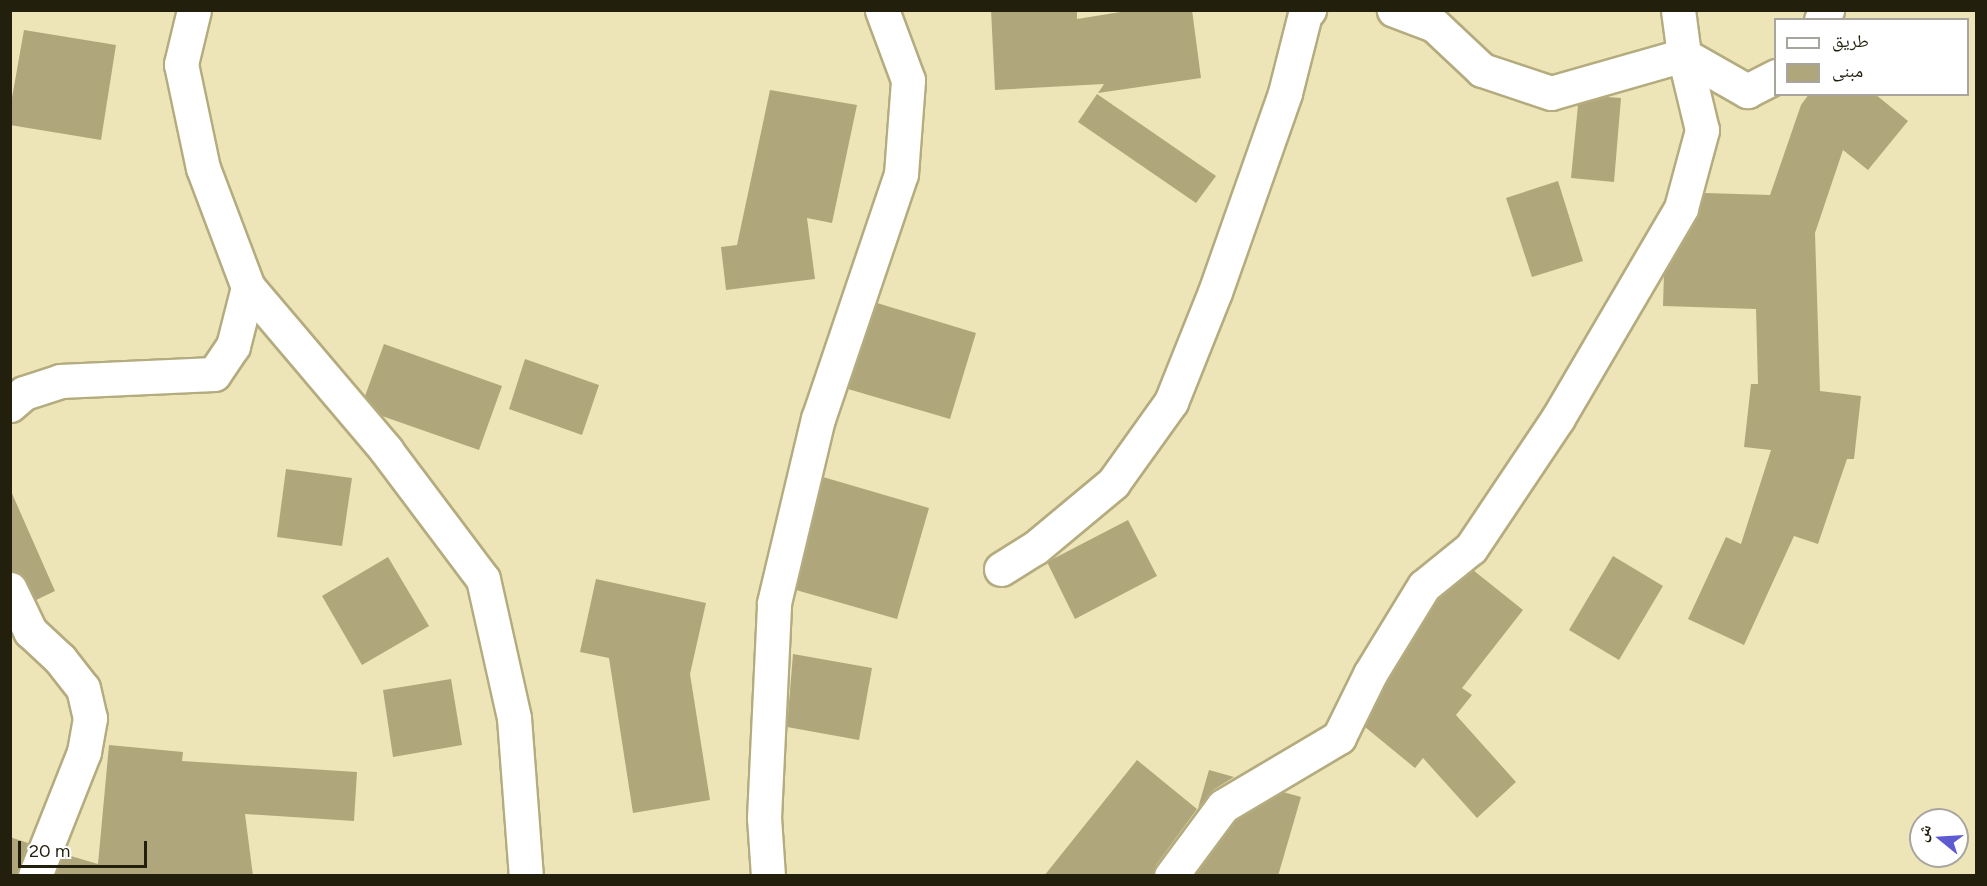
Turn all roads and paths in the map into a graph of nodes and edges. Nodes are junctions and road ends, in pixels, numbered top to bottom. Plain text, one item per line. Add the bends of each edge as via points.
1 (194, 10) edge
2 (882, 10) edge
3 (1309, 10) edge
4 (1394, 10) edge
5 (1678, 10) edge
6 (1684, 55) junction
7 (1774, 77) edge
8 (248, 288) junction
9 (10, 405) edge
10 (1002, 569) dead end
11 (10, 589) edge
12 (35, 876) edge
13 (526, 876) edge
14 (768, 876) edge
15 (1171, 876) edge

1 - 8 street via 181,64 203,168
2 - 14 street via 908,80 901,174 818,419 774,603 764,818
3 - 10 street via 1274,126 1171,402 1113,483 1035,548
4 - 6 street via 1434,25 1482,70 1551,93
5 - 6 street
6 - 7 street via 1747,91
6 - 15 street via 1702,130 1681,208 1558,418 1471,548 1424,586 1370,675 1339,737 1223,806
8 - 9 street via 233,346 214,374 60,381 24,393
8 - 13 street via 386,450 483,579 514,718
11 - 12 street via 30,631 83,688 90,718 84,752

